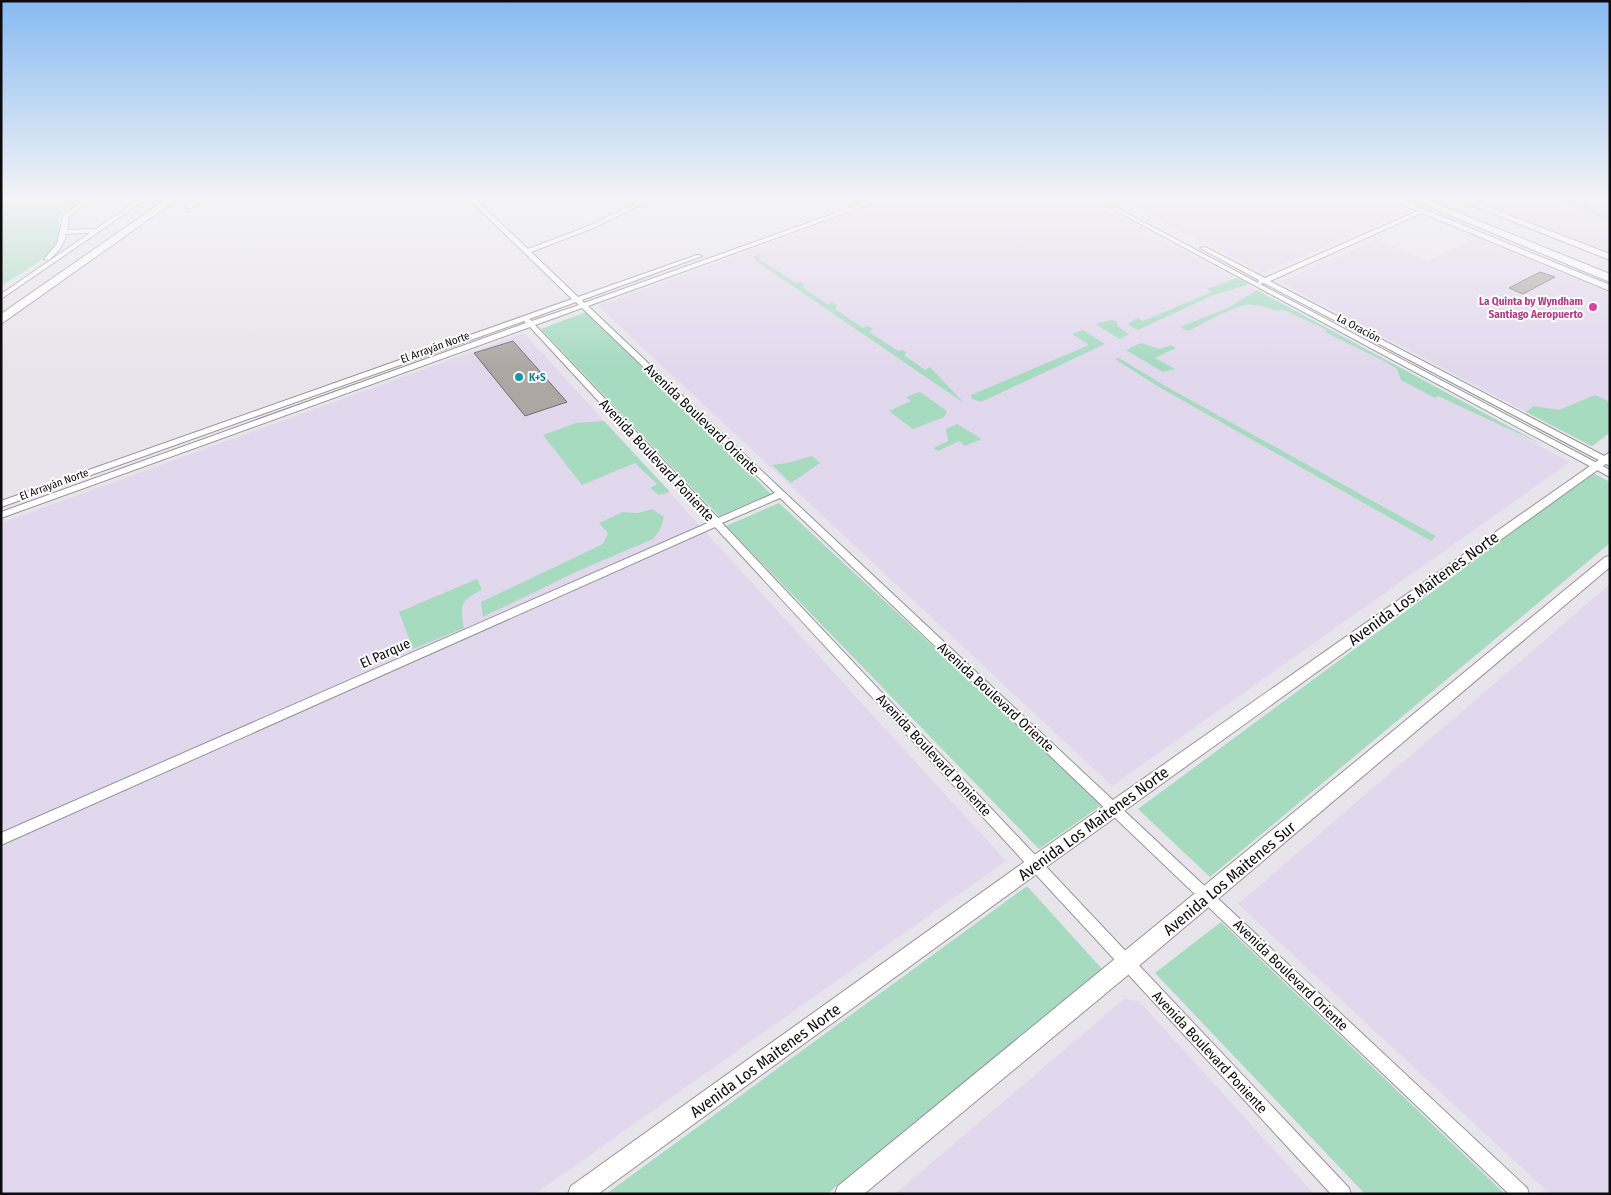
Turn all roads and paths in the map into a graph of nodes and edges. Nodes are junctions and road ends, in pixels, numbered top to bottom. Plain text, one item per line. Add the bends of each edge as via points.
1 (50, 256) edge
2 (61, 256) edge
3 (83, 256) edge
4 (92, 256) edge
5 (533, 256) edge
6 (706, 256) edge
7 (715, 256) edge
8 (1203, 256) edge
9 (1217, 256) edge
10 (1322, 256) edge
11 (1531, 256) edge
12 (1563, 256) edge
13 (1570, 256) edge
14 (1580, 256) edge
15 (1610, 268) edge
16 (1610, 272) edge
17 (1610, 278) edge
18 (1265, 281) junction
19 (1256, 284) junction
20 (1610, 288) edge
21 (1, 291) edge
22 (1, 297) edge
23 (581, 302) junction
24 (1, 313) edge
25 (1, 320) edge
26 (527, 321) junction
27 (1604, 461) edge
28 (1610, 474) edge
29 (781, 494) junction
30 (1, 504) edge
31 (1, 515) edge
32 (717, 524) junction
33 (1610, 560) edge
34 (1114, 808) junction
35 (1, 839) edge
36 (1036, 864) junction
37 (1207, 896) junction
38 (1127, 963) junction
39 (579, 1194) edge
40 (846, 1194) edge
41 (1343, 1194) edge
42 (1521, 1194) edge

1 - 21 street
2 - 22 street
3 - 24 highway
4 - 25 highway
5 - 23 street, Avenida Boulevard Oriente
6 - 23 street, El Arrayán Norte
7 - 23 street, El Arrayán Norte
8 - 19 street, La Oración
9 - 18 street, La Oración
10 - 18 street
11 - 20 street
12 - 17 highway
13 - 16 highway
14 - 15 highway
18 - 19 street
18 - 27 street, La Oración
19 - 27 street, La Oración
23 - 26 street, El Arrayán Norte
23 - 29 street, Avenida Boulevard Oriente
26 - 30 street, El Arrayán Norte
26 - 31 street, El Arrayán Norte
26 - 32 street, Avenida Boulevard Poniente
27 - 28 street, La Oración
27 - 34 street, Avenida Los Maitenes Norte
29 - 32 street, El Parque
29 - 34 street, Avenida Boulevard Oriente
32 - 35 street, El Parque
32 - 36 street, Avenida Boulevard Poniente
33 - 37 street, Avenida Los Maitenes Sur
34 - 36 street, Avenida Los Maitenes Norte
34 - 37 street, Avenida Boulevard Oriente
36 - 38 street, Avenida Boulevard Poniente
36 - 39 street, Avenida Los Maitenes Norte
37 - 38 street, Avenida Los Maitenes Sur
37 - 42 street, Avenida Boulevard Oriente
38 - 40 street, Avenida Los Maitenes Sur
38 - 41 street, Avenida Boulevard Poniente

